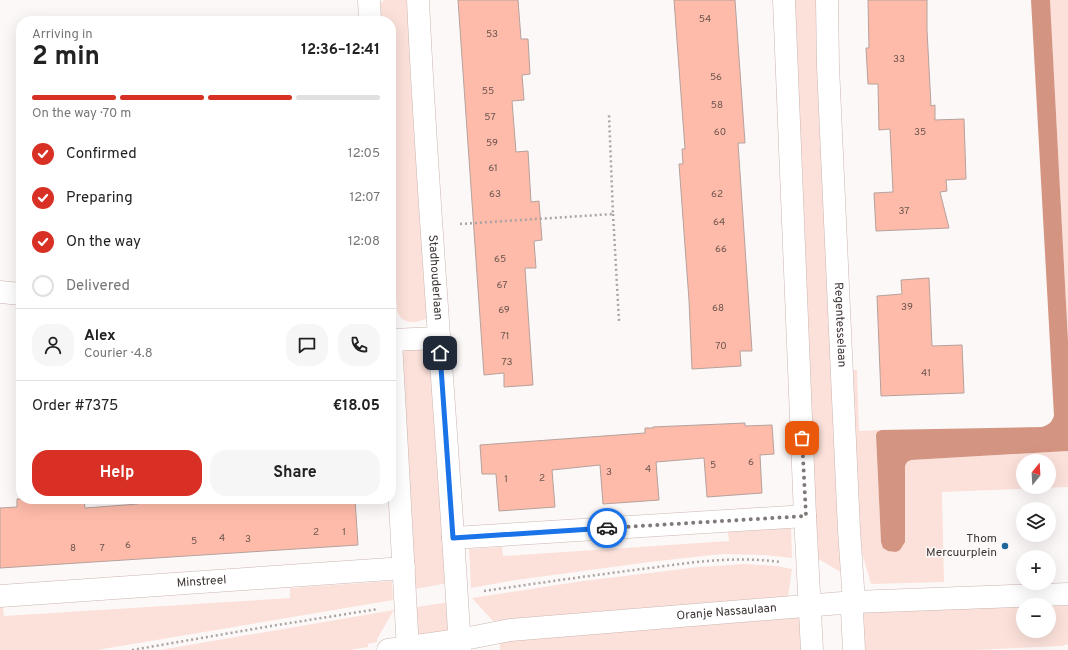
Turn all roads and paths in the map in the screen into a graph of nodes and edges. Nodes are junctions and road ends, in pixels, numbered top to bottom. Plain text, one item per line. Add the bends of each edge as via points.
1 (369, 0) edge
2 (418, 0) edge
3 (784, 0) edge
4 (827, 0) edge
5 (370, 16) edge
6 (609, 115) dead end
7 (613, 214) junction
8 (431, 226) junction
9 (0, 292) edge
10 (16, 294) edge
11 (619, 321) dead end
12 (439, 338) junction
13 (396, 340) edge
14 (396, 428) edge
15 (806, 516) junction
16 (453, 538) junction
17 (404, 568) junction
18 (1068, 594) edge
19 (0, 596) edge
20 (810, 601) junction
21 (854, 602) junction
22 (460, 645) edge
23 (401, 649) edge
24 (812, 650) edge
25 (854, 650) edge

1 - 5 street
2 - 8 street, Stadhouderlaan
3 - 15 street
4 - 21 street, Regentesselaan via 828,74
6 - 7 path
7 - 8 path
7 - 11 path
8 - 12 street, Stadhouderlaan
9 - 10 street
12 - 13 street
12 - 16 street, Stadhouderlaan
14 - 17 street
15 - 16 street
15 - 20 street
16 - 22 street, Stadhouderlaan
17 - 19 street, Minstreel
17 - 23 street
18 - 21 street, Oranje Nassaulaan
20 - 21 street, Oranje Nassaulaan
20 - 22 street, Oranje Nassaulaan via 510,630
20 - 24 street
21 - 25 street, Regentesselaan
22 - 23 street, Oranje Nassaulaan

